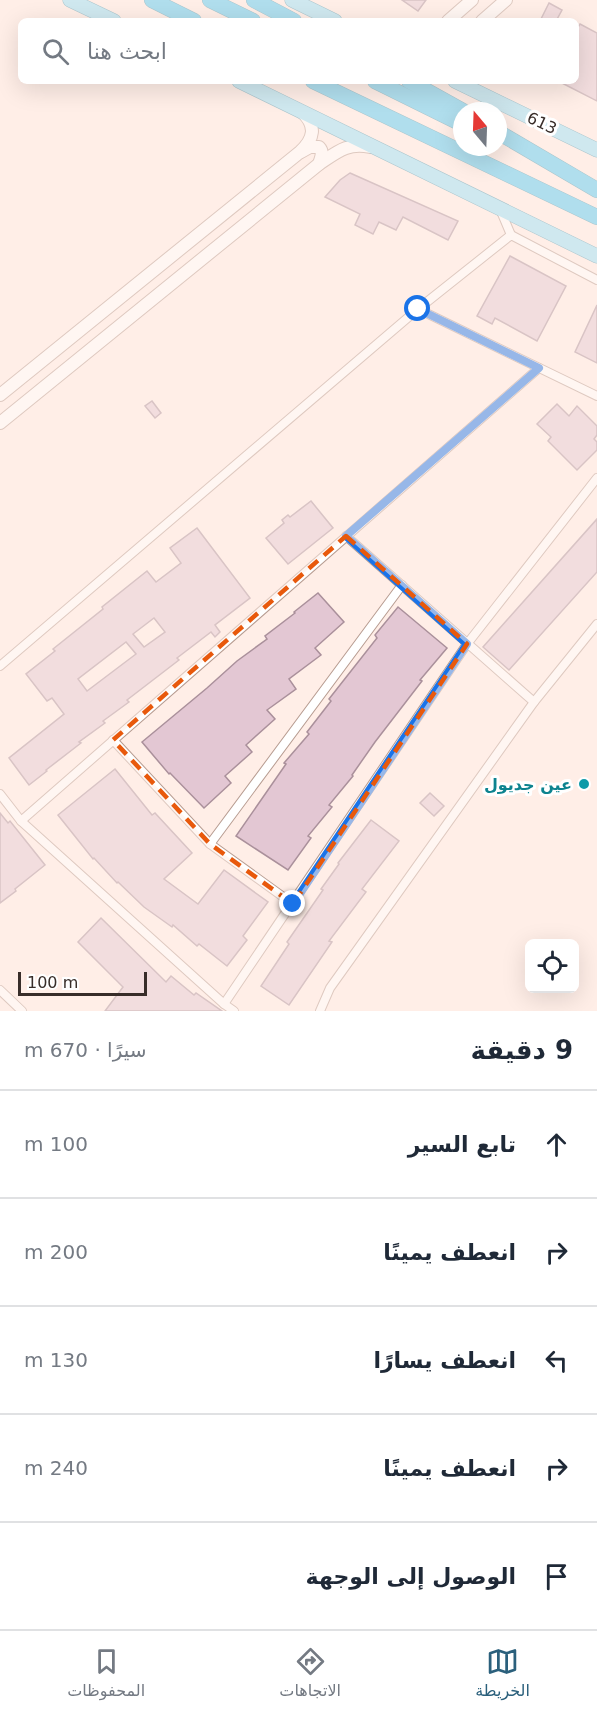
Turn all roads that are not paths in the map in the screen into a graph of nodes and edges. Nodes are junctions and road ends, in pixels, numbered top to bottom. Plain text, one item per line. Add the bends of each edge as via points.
1 (70, 0) edge
2 (152, 0) edge
3 (210, 0) edge
4 (254, 0) edge
5 (292, 0) edge
6 (472, 0) edge
7 (506, 0) edge
8 (108, 18) edge
9 (188, 18) edge
10 (247, 18) edge
11 (288, 18) edge
12 (329, 18) edge
13 (451, 18) edge
14 (485, 18) edge
15 (245, 84) edge
16 (319, 84) edge
17 (381, 84) edge
18 (414, 84) edge
19 (461, 84) edge
20 (473, 84) edge
21 (480, 94) junction
22 (453, 105) edge
23 (299, 110) junction
24 (453, 120) edge
25 (507, 137) edge
26 (507, 145) edge
27 (380, 149) junction
28 (597, 150) edge
29 (300, 152) junction
30 (319, 164) junction
31 (597, 190) edge
32 (500, 209) junction
33 (597, 217) edge
34 (511, 235) junction
35 (597, 256) edge
36 (597, 280) edge
37 (418, 309) junction
38 (539, 368) junction
39 (0, 395) edge
40 (597, 396) edge
41 (0, 423) edge
42 (597, 478) edge
43 (346, 536) junction
44 (402, 585) junction
45 (597, 624) edge
46 (467, 644) junction
47 (0, 666) edge
48 (534, 702) junction
49 (113, 740) junction
50 (0, 794) edge
51 (21, 821) junction
52 (210, 844) junction
53 (293, 904) junction
54 (0, 990) edge
55 (224, 1004) junction
56 (22, 1011) edge
57 (234, 1011) edge
58 (320, 1011) edge

1 - 8 main road
2 - 9 highway
3 - 10 highway
4 - 11 highway
5 - 12 main road
6 - 13 street
7 - 14 street
15 - 23 main road
16 - 33 highway
17 - 24 highway
18 - 22 highway
19 - 21 main road, 613
20 - 21 street
21 - 28 main road, 613
23 - 27 main road
23 - 29 street via 312,124 307,145
25 - 31 highway
26 - 31 highway
27 - 30 street via 347,147
27 - 32 main road
29 - 30 street via 319,147
29 - 39 street
30 - 41 street
32 - 34 street
32 - 35 main road
34 - 36 street
34 - 37 street
37 - 38 street
37 - 47 street
38 - 40 street
38 - 43 street
42 - 46 street
43 - 44 street
43 - 49 street
44 - 46 street
44 - 52 street
45 - 48 street
46 - 48 street
46 - 53 street
48 - 58 street via 330,988
49 - 51 street
49 - 52 street
50 - 51 street
51 - 55 street
52 - 53 street
53 - 55 street
54 - 56 street
55 - 57 street

